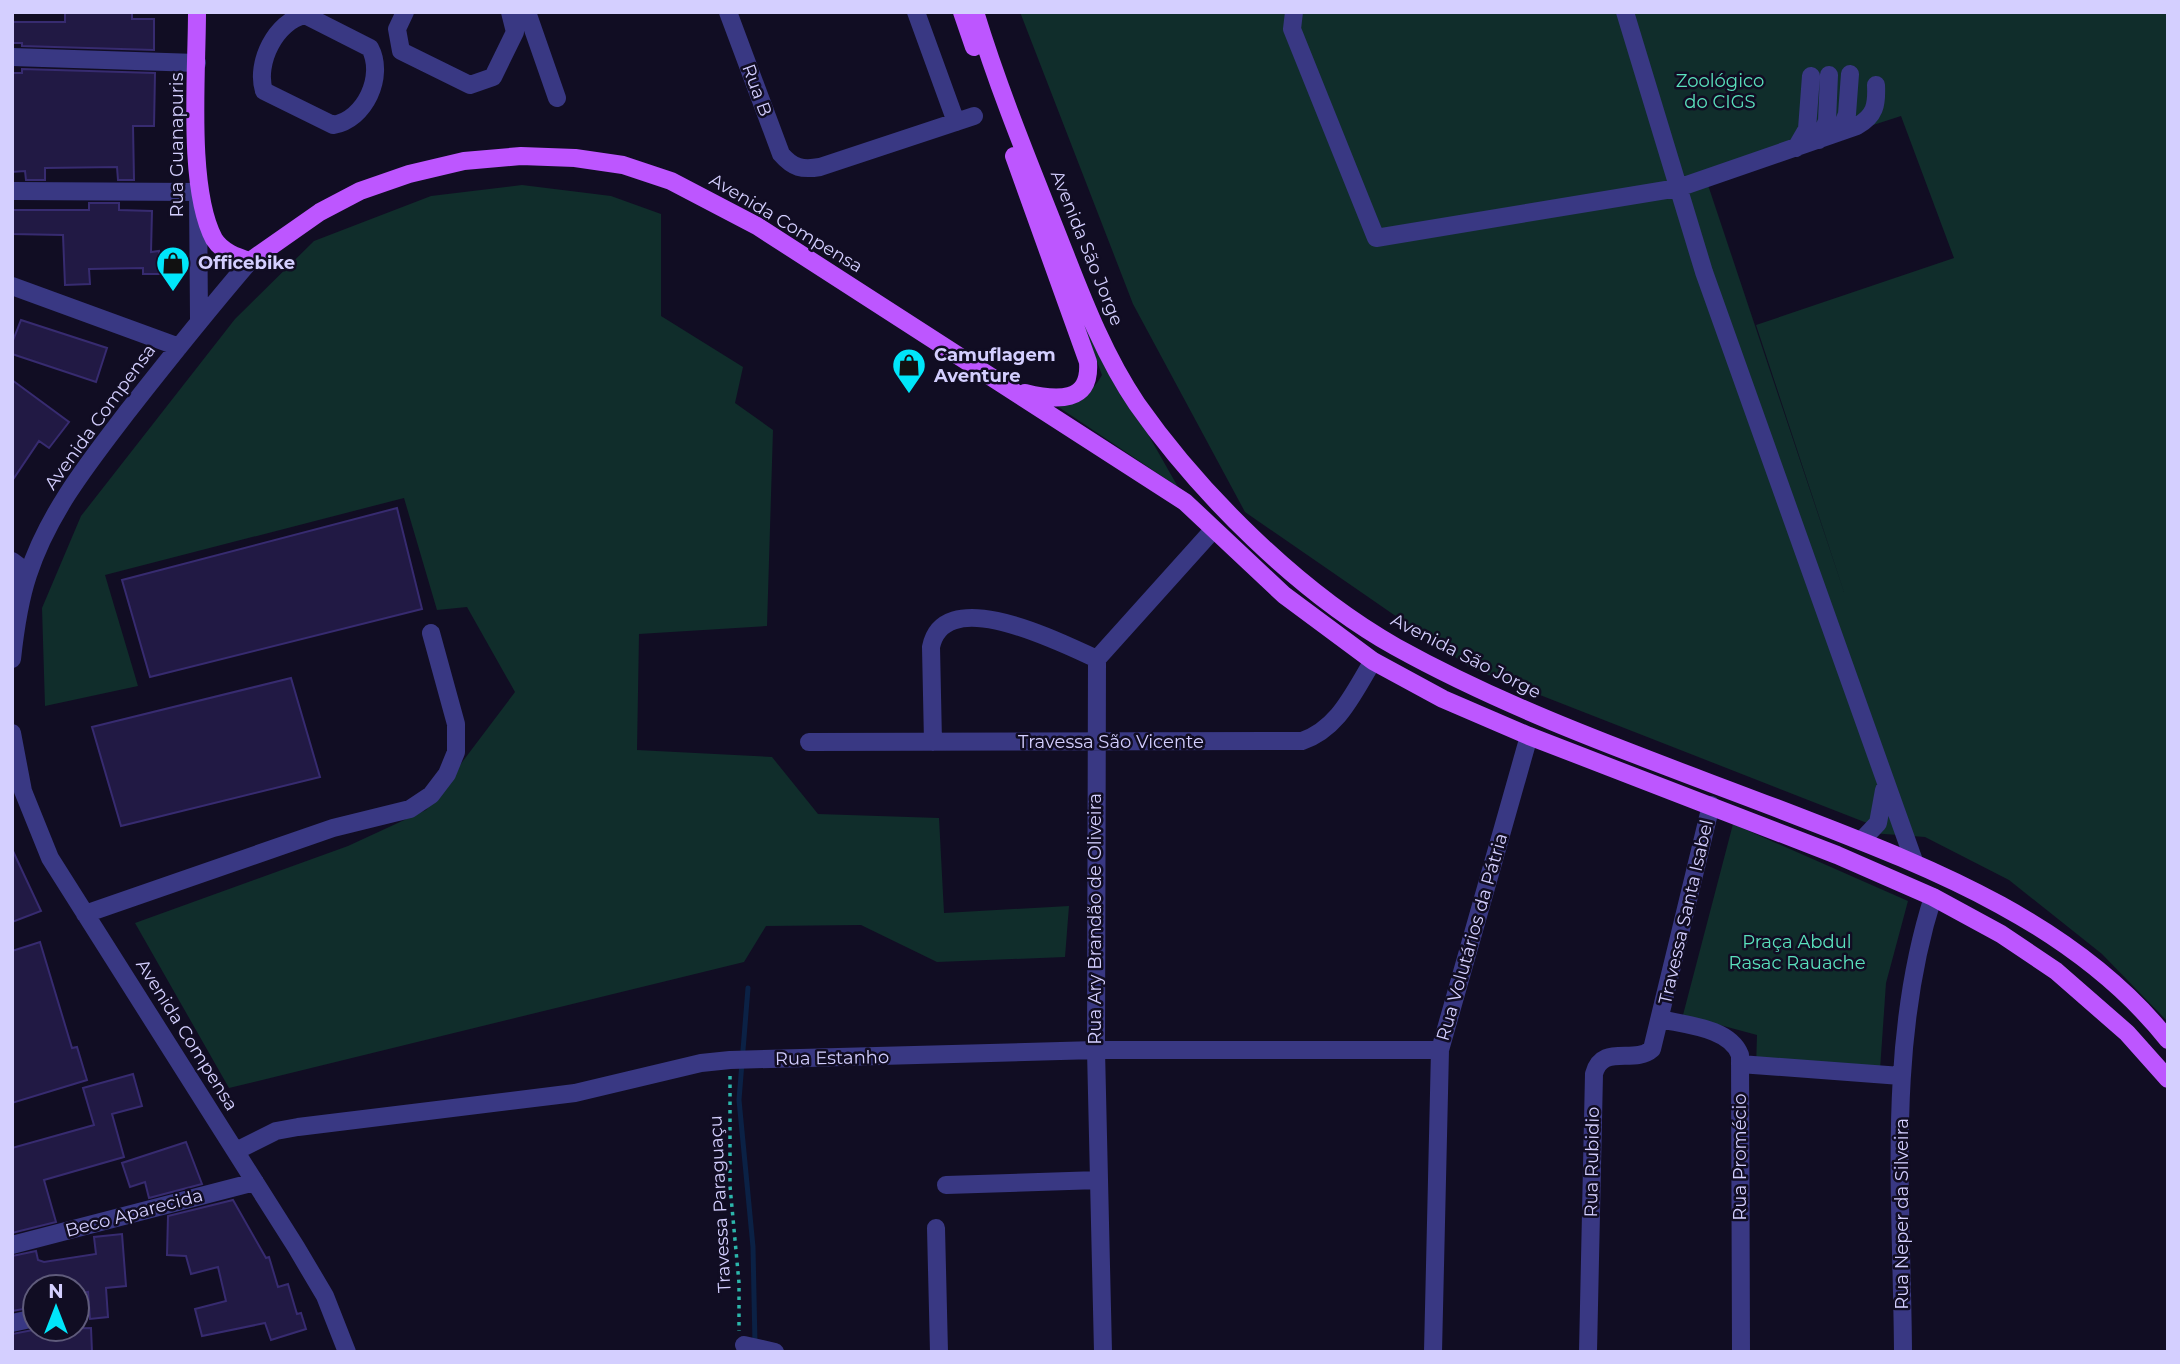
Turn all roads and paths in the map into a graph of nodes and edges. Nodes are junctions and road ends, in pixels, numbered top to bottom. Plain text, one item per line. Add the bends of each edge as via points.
1 (197, 12) edge
2 (405, 12) edge
3 (728, 12) edge
4 (916, 12) edge
5 (962, 12) edge
6 (975, 12) edge
7 (1281, 12) edge
8 (1625, 12) edge
9 (519, 14) edge
10 (284, 19) edge
11 (1293, 21) edge
12 (397, 40) junction
13 (370, 48) junction
14 (12, 57) edge
15 (197, 63) junction
16 (1850, 74) dead end
17 (1829, 75) dead end
18 (1811, 76) dead end
19 (1876, 85) dead end
20 (557, 98) dead end
21 (974, 116) dead end
22 (957, 122) junction
23 (1840, 132) junction
24 (1819, 140) junction
25 (1796, 148) junction
26 (1678, 188) junction
27 (12, 191) edge
28 (198, 192) junction
29 (250, 261) junction
30 (12, 286) edge
31 (200, 319) junction
32 (178, 347) junction
33 (1012, 389) junction
34 (1213, 530) junction
35 (12, 561) edge
36 (28, 573) junction
37 (12, 583) edge
38 (431, 633) dead end
39 (12, 659) edge
40 (1097, 659) junction
41 (1373, 661) junction
42 (12, 733) edge
43 (1529, 736) junction
44 (809, 742) dead end
45 (933, 742) junction
46 (1094, 744) junction
47 (1883, 780) junction
48 (1711, 806) junction
49 (1861, 841) junction
50 (1914, 861) junction
51 (1933, 897) junction
52 (85, 914) junction
53 (1660, 1018) junction
54 (2168, 1040) edge
55 (1096, 1050) junction
56 (1440, 1050) junction
57 (730, 1060) junction
58 (1740, 1064) junction
59 (1901, 1076) junction
60 (2168, 1079) edge
61 (236, 1151) junction
62 (1099, 1180) junction
63 (255, 1182) junction
64 (946, 1185) dead end
65 (936, 1228) dead end
66 (12, 1245) edge
67 (744, 1345) joint
68 (347, 1352) edge
69 (775, 1352) edge
70 (939, 1352) edge
71 (1103, 1352) edge
72 (1433, 1352) edge
73 (1588, 1352) edge
74 (1741, 1352) edge
75 (1903, 1352) edge

1 - 15 main road, Rua Guanapuris
2 - 12 street
3 - 22 street, Rua B via 781,154 790,164 804,170 820,167
4 - 22 street
5 - 33 main road via 1088,362 1090,378 1080,392 1047,397
6 - 49 main road, Avenida São Jorge via 995,76 1092,321 1136,402 1241,527 1314,592 1393,645 1467,684
7 - 11 street
8 - 26 street
9 - 12 street via 493,77 481,83 470,85 401,51
9 - 20 street
10 - 13 street via 305,15
10 - 13 street via 261,69 264,91 333,125 356,117 378,72
11 - 26 street via 1376,238
12 - 13 street
14 - 15 street
15 - 28 main road, Rua Guanapuris
16 - 23 street via 1847,114
17 - 24 street via 1827,121
18 - 25 street via 1807,130
19 - 23 street via 1871,118
21 - 22 street
23 - 24 street
24 - 25 street
25 - 26 street
26 - 47 street
27 - 28 street
28 - 29 main road via 215,240 232,256
28 - 31 street, Rua Guanapuris
29 - 31 street, Avenida Compensa
29 - 33 main road, Avenida Compensa via 320,212 360,191 409,174 464,161 521,156 623,166 671,181 757,226
30 - 32 street
31 - 32 street, Avenida Compensa
32 - 36 street, Avenida Compensa via 77,477
33 - 34 main road, Avenida Compensa via 1185,502
34 - 40 street
34 - 41 main road via 1284,596
35 - 36 street
36 - 37 street
36 - 39 street, Avenida Compensa
38 - 52 street via 456,724 456,752 447,774 430,795 410,810 332,828
40 - 45 street via 1001,621 947,623 933,637 931,647
40 - 46 street, Rua Ary Brandão de Oliveira
41 - 43 main road via 1443,699
41 - 46 street, Travessa São Vicente via 1334,723 1302,741
42 - 52 street, Avenida Compensa via 34,825
43 - 48 main road
43 - 56 street, Rua Volutários da Pátria
44 - 45 street, Travessa São Vicente
45 - 46 street, Travessa São Vicente
46 - 55 street, Rua Ary Brandão de Oliveira
47 - 49 street via 1878,823
47 - 50 street
48 - 51 main road
48 - 53 street, Travessa Santa Isabel
49 - 50 main road, Avenida São Jorge
50 - 54 main road, Avenida São Jorge via 1978,893 2074,952
51 - 59 street, Rua Neper da Silveira via 1910,982
51 - 60 main road via 2056,971 2127,1033
52 - 61 street, Avenida Compensa
53 - 58 street via 1730,1039 1737,1046
53 - 73 street, Rua Rubidio via 1649,1052 1606,1057 1594,1074
55 - 56 street, Rua Estanho
55 - 57 street, Rua Estanho
55 - 62 street, Rua Ary Brandão de Oliveira
56 - 72 street, Rua Volutários da Pátria
57 - 61 street, Rua Estanho via 575,1093 276,1131
57 - 67 path, Travessa Paraguaçu via 730,1186 739,1336
58 - 59 street
58 - 74 street, Rua Promécio
59 - 75 street, Rua Neper da Silveira
61 - 63 street, Avenida Compensa
62 - 64 street
62 - 71 street, Rua Ary Brandão de Oliveira
63 - 66 street, Beco Aparecida
63 - 68 street, Avenida Compensa via 325,1296
65 - 70 street
67 - 69 street

